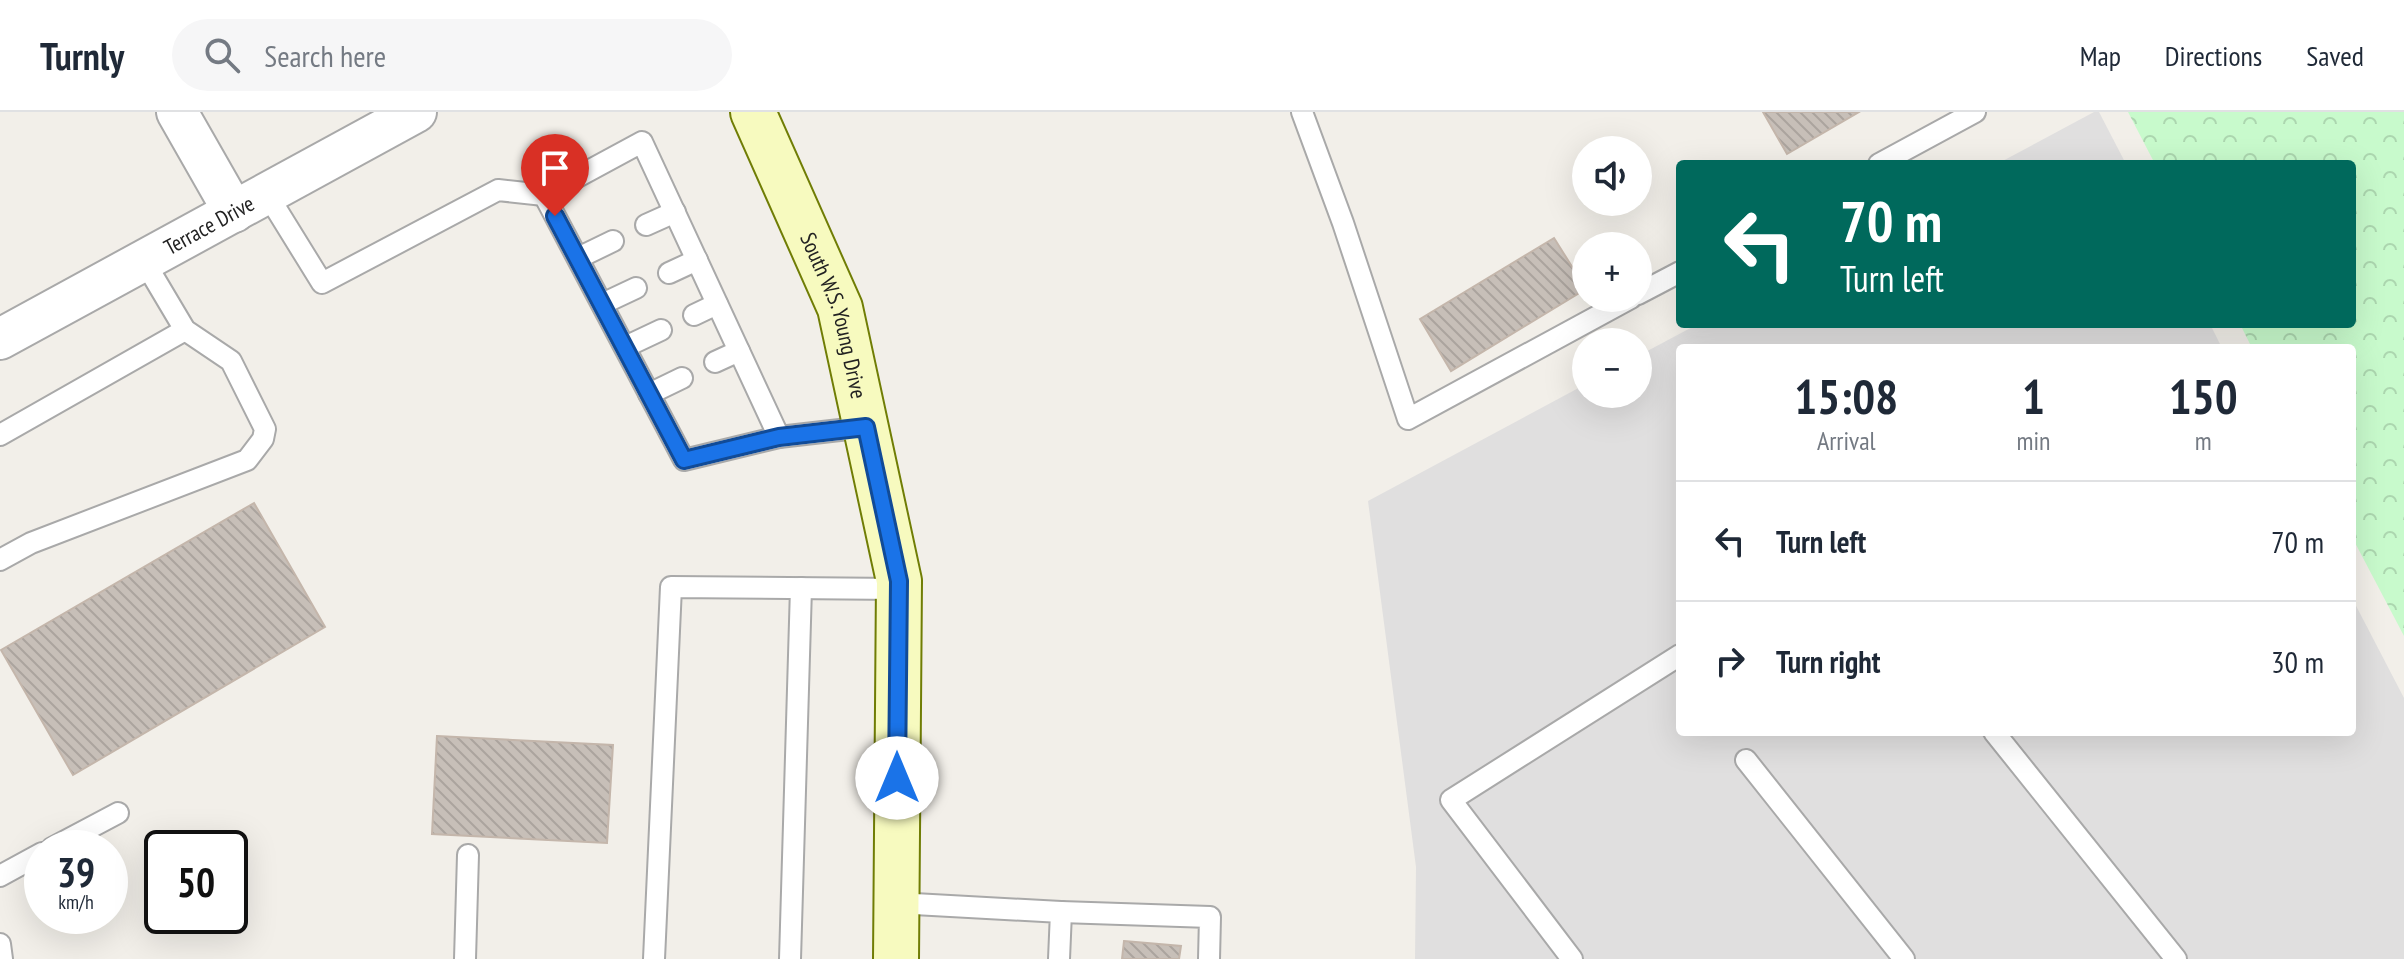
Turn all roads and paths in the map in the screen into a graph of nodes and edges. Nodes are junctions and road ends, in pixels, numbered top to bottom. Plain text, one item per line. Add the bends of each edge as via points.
1 (177, 112) edge
2 (416, 112) edge
3 (753, 112) edge
4 (1302, 112) edge
5 (1975, 112) edge
6 (1886, 160) edge
7 (544, 195) junction
8 (251, 203) junction
9 (675, 212) junction
10 (646, 225) dead end
11 (613, 241) dead end
12 (578, 258) junction
13 (697, 260) junction
14 (144, 261) junction
15 (669, 273) dead end
16 (1676, 274) edge
17 (1652, 287) edge
18 (636, 288) dead end
19 (602, 304) junction
20 (717, 304) junction
21 (1605, 312) edge
22 (694, 315) dead end
23 (185, 330) junction
24 (661, 330) dead end
25 (0, 339) edge
26 (625, 347) junction
27 (739, 351) junction
28 (715, 362) dead end
29 (682, 378) dead end
30 (649, 394) junction
31 (866, 427) junction
32 (0, 435) edge
33 (779, 437) junction
34 (0, 560) edge
35 (801, 588) junction
36 (899, 589) junction
37 (1676, 658) edge
38 (1997, 736) edge
39 (1746, 760) dead end
40 (118, 813) dead end
41 (86, 830) edge
42 (468, 855) dead end
43 (24, 863) edge
44 (0, 876) edge
45 (896, 903) junction
46 (1061, 912) junction
47 (0, 944) edge
48 (2, 959) edge
49 (465, 959) edge
50 (654, 959) edge
51 (790, 959) edge
52 (896, 959) edge
53 (1059, 959) edge
54 (1209, 959) edge
55 (1572, 959) edge
56 (1904, 959) edge
57 (2176, 959) edge

1 - 8 street
2 - 8 street, Terrace Drive
3 - 31 main road, South W.S. Young Drive via 840,308
4 - 21 lane via 1408,419
5 - 6 lane
7 - 8 lane via 498,190 322,283
7 - 9 lane via 642,142
7 - 12 lane
8 - 14 street, Terrace Drive
9 - 10 lane
9 - 13 lane
11 - 12 lane
12 - 19 lane
13 - 15 lane
13 - 20 lane
14 - 23 lane
14 - 25 street, Terrace Drive
16 - 17 lane
18 - 19 lane
19 - 26 lane
20 - 22 lane
20 - 27 lane
23 - 32 lane
23 - 34 lane via 231,361 265,429 255,451 247,460 31,543
24 - 26 lane
26 - 30 lane
27 - 28 lane
27 - 33 lane
29 - 30 lane
30 - 33 lane via 684,460
31 - 33 lane
31 - 36 main road, South W.S. Young Drive
35 - 36 lane
35 - 50 lane via 671,587
35 - 51 lane
36 - 45 main road, South W.S. Young Drive
37 - 55 lane via 1451,800
38 - 57 lane
39 - 56 lane
40 - 41 lane
42 - 49 lane
43 - 44 lane
45 - 46 lane
45 - 52 main road, South W.S. Young Drive
46 - 53 lane
46 - 54 lane via 1210,917
47 - 48 lane

